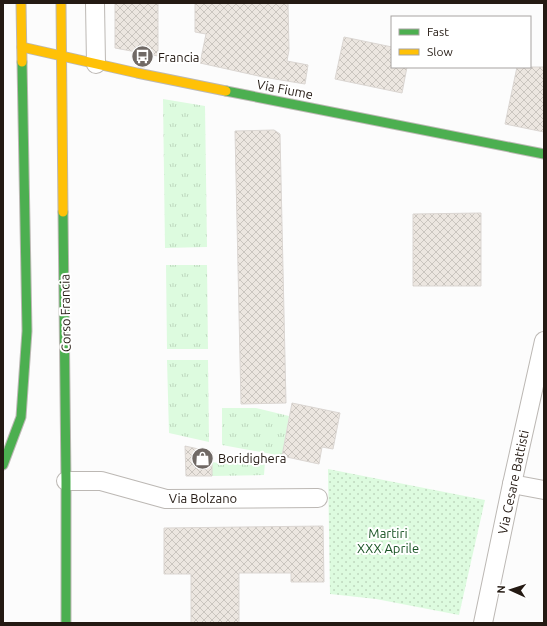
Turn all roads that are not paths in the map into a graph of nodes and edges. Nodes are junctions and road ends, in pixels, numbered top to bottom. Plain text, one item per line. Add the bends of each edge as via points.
1 (22, 3) edge
2 (61, 3) edge
3 (95, 3) edge
4 (22, 47) junction
5 (62, 56) junction
6 (96, 64) junction
7 (544, 154) edge
8 (544, 341) edge
9 (3, 465) edge
10 (66, 481) junction
11 (512, 484) junction
12 (544, 490) edge
13 (318, 498) dead end
14 (66, 623) edge
15 (483, 623) edge

1 - 4 main road
2 - 5 main road, Corso Francia
3 - 6 street
4 - 5 main road, Via Fiume
4 - 9 main road via 27,331 21,417
5 - 6 main road, Via Fiume
5 - 10 main road, Corso Francia
6 - 7 main road, Via Fiume
8 - 11 street, Via Cesare Battisti
10 - 13 street, Via Bolzano via 101,481 166,499
10 - 14 main road, Corso Francia
11 - 12 street
11 - 15 street, Via Cesare Battisti

